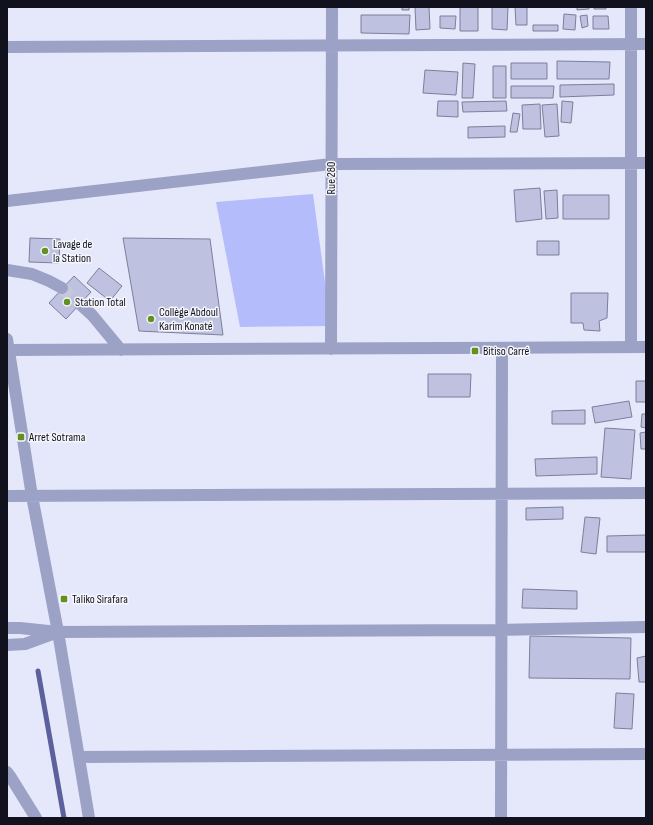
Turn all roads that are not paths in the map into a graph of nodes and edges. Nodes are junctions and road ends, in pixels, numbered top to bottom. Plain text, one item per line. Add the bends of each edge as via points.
1 (332, 7) edge
2 (631, 7) edge
3 (631, 44) junction
4 (646, 44) edge
5 (332, 45) junction
6 (7, 47) edge
7 (631, 163) junction
8 (646, 163) edge
9 (332, 164) junction
10 (7, 201) edge
11 (7, 270) edge
12 (62, 288) tunnel mouth
13 (80, 304) tunnel mouth
14 (8, 346) edge
15 (631, 347) junction
16 (646, 347) edge
17 (502, 348) junction
18 (332, 349) junction
19 (121, 350) junction
20 (646, 493) edge
21 (502, 494) junction
22 (7, 496) edge
23 (32, 496) junction
24 (646, 626) edge
25 (7, 628) edge
26 (502, 630) junction
27 (58, 632) junction
28 (7, 645) edge
29 (646, 754) edge
30 (502, 755) junction
31 (79, 757) junction
32 (7, 772) edge
33 (36, 818) edge
34 (89, 818) edge
35 (502, 818) edge

1 - 5 street, Rue 280
2 - 3 street
3 - 4 street
3 - 5 street
3 - 7 street
5 - 6 street
5 - 9 street, Rue 280
7 - 8 street
7 - 9 street
7 - 15 street
9 - 10 street
9 - 18 street, Rue 280
11 - 12 street via 32,274
13 - 19 street
14 - 19 street
14 - 23 street
15 - 16 street
15 - 17 street
17 - 18 street
17 - 21 street
18 - 19 street
20 - 21 street
21 - 23 street
21 - 26 street
22 - 23 street
23 - 27 street
24 - 26 street
25 - 27 street
26 - 27 street
26 - 30 street
27 - 28 street via 25,644
27 - 31 street
29 - 30 street
30 - 31 street
30 - 35 street
31 - 34 street
32 - 33 street

